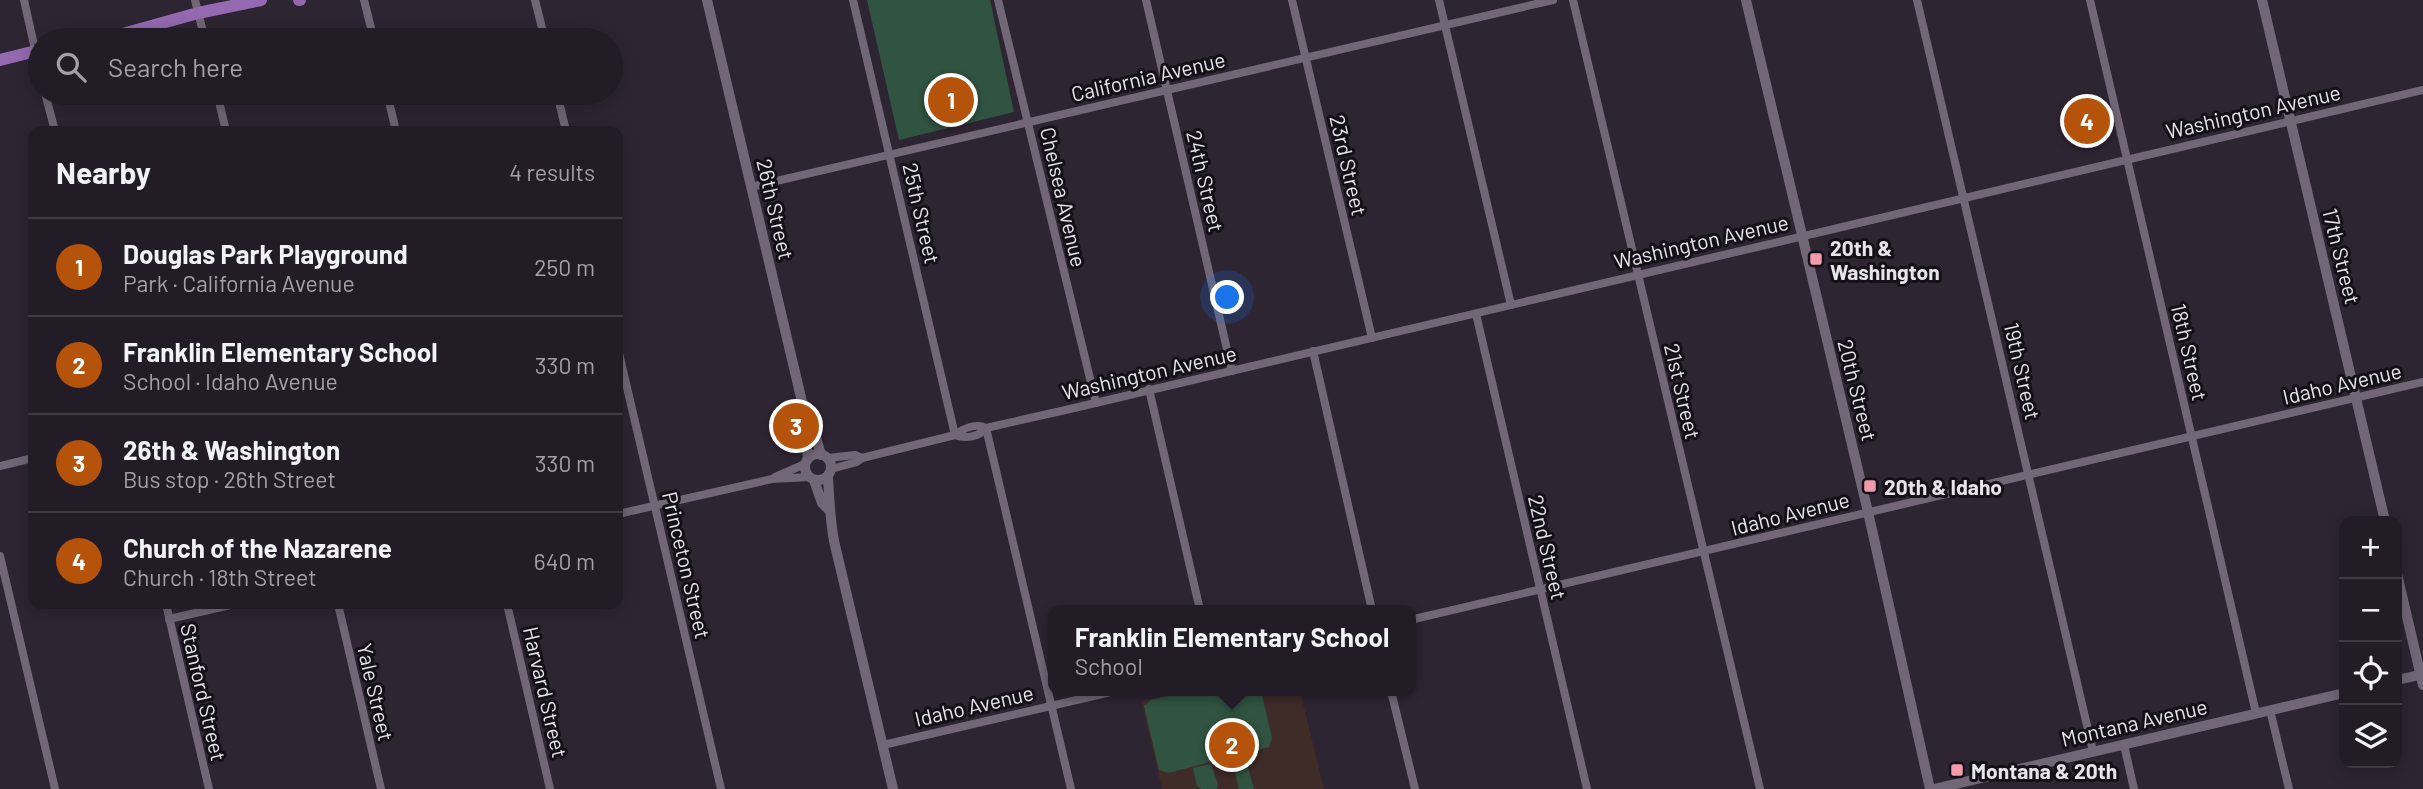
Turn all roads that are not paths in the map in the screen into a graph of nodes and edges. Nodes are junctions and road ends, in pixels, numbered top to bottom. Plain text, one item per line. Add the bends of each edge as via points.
1 (24, 0) edge
2 (261, 0) edge
3 (364, 0) edge
4 (536, 0) edge
5 (707, 0) edge
6 (853, 0) edge
7 (998, 0) edge
8 (1146, 0) edge
9 (1292, 0) edge
10 (1439, 0) edge
11 (1553, 0) edge
12 (1573, 0) edge
13 (1746, 0) edge
14 (1917, 0) edge
15 (2090, 0) edge
16 (2262, 0) edge
17 (197, 6) edge
18 (1445, 25) junction
19 (32, 28) edge
20 (136, 28) edge
21 (202, 28) edge
22 (371, 28) edge
23 (542, 28) edge
24 (28, 54) edge
25 (1306, 57) junction
26 (0, 60) edge
27 (1167, 90) junction
28 (2423, 90) edge
29 (49, 105) edge
30 (220, 105) edge
31 (390, 105) edge
32 (560, 105) edge
33 (2290, 120) junction
34 (1028, 122) junction
35 (54, 126) edge
36 (225, 126) edge
37 (395, 126) edge
38 (565, 126) edge
39 (891, 155) junction
40 (2126, 159) junction
41 (751, 187) junction
42 (1965, 197) junction
43 (1801, 236) junction
44 (1637, 274) junction
45 (1511, 305) junction
46 (1476, 314) junction
47 (1371, 338) junction
48 (1313, 351) junction
49 (623, 371) edge
50 (1232, 371) junction
51 (2423, 382) edge
52 (1149, 390) junction
53 (2357, 398) junction
54 (1096, 403) junction
55 (808, 427) junction
56 (986, 428) junction
57 (955, 435) junction
58 (2192, 436) junction
59 (824, 456) junction
60 (862, 457) junction
61 (28, 459) edge
62 (806, 461) junction
63 (0, 466) edge
64 (829, 473) junction
65 (2029, 475) junction
66 (772, 478) junction
67 (812, 478) junction
68 (654, 505) junction
69 (829, 510) junction
70 (1868, 512) junction
71 (623, 513) edge
72 (2384, 516) edge
73 (1704, 552) junction
74 (0, 556) edge
75 (2398, 579) edge
76 (1541, 590) junction
77 (1199, 605) edge
78 (1371, 605) edge
79 (167, 609) edge
80 (213, 609) edge
81 (339, 609) edge
82 (508, 609) edge
83 (169, 619) junction
84 (1416, 619) edge
85 (2422, 678) edge
86 (2402, 680) edge
87 (1048, 692) edge
88 (2339, 694) edge
89 (1049, 696) edge
90 (1092, 696) edge
91 (1392, 696) edge
92 (1051, 705) junction
93 (2270, 710) junction
94 (2256, 713) junction
95 (883, 745) junction
96 (2124, 745) junction
97 (2094, 751) junction
98 (1980, 784) edge
99 (55, 789) edge
100 (209, 789) edge
101 (381, 789) edge
102 (550, 789) edge
103 (722, 789) edge
104 (893, 789) edge
105 (1071, 789) edge
106 (1415, 789) edge
107 (1587, 789) edge
108 (1760, 789) edge
109 (1932, 789) edge
110 (2134, 789) edge
111 (2289, 789) edge

1 - 19 street
2 - 17 main road
3 - 22 street
4 - 23 street
5 - 41 street, 26th Street
6 - 39 street, 25th Street
7 - 34 street, Chelsea Avenue
8 - 27 street, 24th Street
9 - 25 street, 23rd Street
10 - 18 street
11 - 18 street, California Avenue
12 - 44 street, 21st Street
13 - 43 street, 20th Street
14 - 42 street, 19th Street
15 - 40 street, 18th Street
16 - 33 street, 17th Street
17 - 20 main road
17 - 21 street
18 - 25 street, California Avenue
18 - 45 street
24 - 26 main road
25 - 27 street, California Avenue
25 - 47 street, 23rd Street
27 - 34 street, California Avenue
27 - 50 street, 24th Street
28 - 33 street, Washington Avenue
29 - 35 street
30 - 36 street
31 - 37 street
32 - 38 street
33 - 40 street, Washington Avenue
33 - 53 street, 17th Street
34 - 39 street, California Avenue
34 - 54 street, Chelsea Avenue
39 - 41 street, California Avenue
39 - 57 street, 25th Street
40 - 42 street, Washington Avenue
40 - 58 street, 18th Street
41 - 55 street, 26th Street
42 - 43 street, Washington Avenue
42 - 65 street, 19th Street
43 - 44 street, Washington Avenue
43 - 70 street, 20th Street
44 - 45 street, Washington Avenue
44 - 73 street, 21st Street
45 - 46 street, Washington Avenue
46 - 47 street, Washington Avenue
46 - 76 street, 22nd Street
47 - 48 street, Washington Avenue
48 - 50 street, Washington Avenue
48 - 78 street
49 - 68 street, Princeton Street
50 - 52 street, Washington Avenue
51 - 53 street, Idaho Avenue
52 - 54 street, Washington Avenue
52 - 77 street
53 - 58 street, Idaho Avenue
53 - 72 street, 17th Street
54 - 56 street, Washington Avenue
55 - 59 street, 26th Street via 814,430
55 - 62 street, 26th Street
56 - 57 street, Washington Avenue via 980,425
56 - 87 street
57 - 60 street, Washington Avenue
58 - 65 street, Idaho Avenue
58 - 94 street, 18th Street
59 - 60 street, Washington Avenue
59 - 62 street via 814,455
59 - 64 street
60 - 64 street, Washington Avenue
61 - 63 street
62 - 66 street
62 - 67 street via 805,471
64 - 67 street via 820,480
64 - 69 street
65 - 70 street, Idaho Avenue
65 - 97 street, 19th Street
66 - 67 street
66 - 68 street
67 - 69 street
68 - 71 street
68 - 103 street, Princeton Street
69 - 95 street
70 - 73 street, Idaho Avenue
70 - 109 street, 20th Street
73 - 76 street, Idaho Avenue
73 - 108 street, 21st Street
74 - 99 street
75 - 85 street
76 - 84 street, Idaho Avenue
76 - 107 street, 22nd Street
79 - 83 street, Stanford Street
80 - 83 street
81 - 101 street, Yale Street
82 - 102 street, Harvard Street
83 - 100 street, Stanford Street
85 - 86 street
88 - 93 street, Montana Avenue
89 - 92 street
90 - 92 street, Idaho Avenue
91 - 106 street
92 - 95 street, Idaho Avenue
92 - 105 street
93 - 94 street, Montana Avenue
93 - 111 street
94 - 96 street, Montana Avenue
95 - 104 street
96 - 97 street, Montana Avenue
96 - 110 street
97 - 98 street, Montana Avenue
98 - 109 street, Montana Avenue

